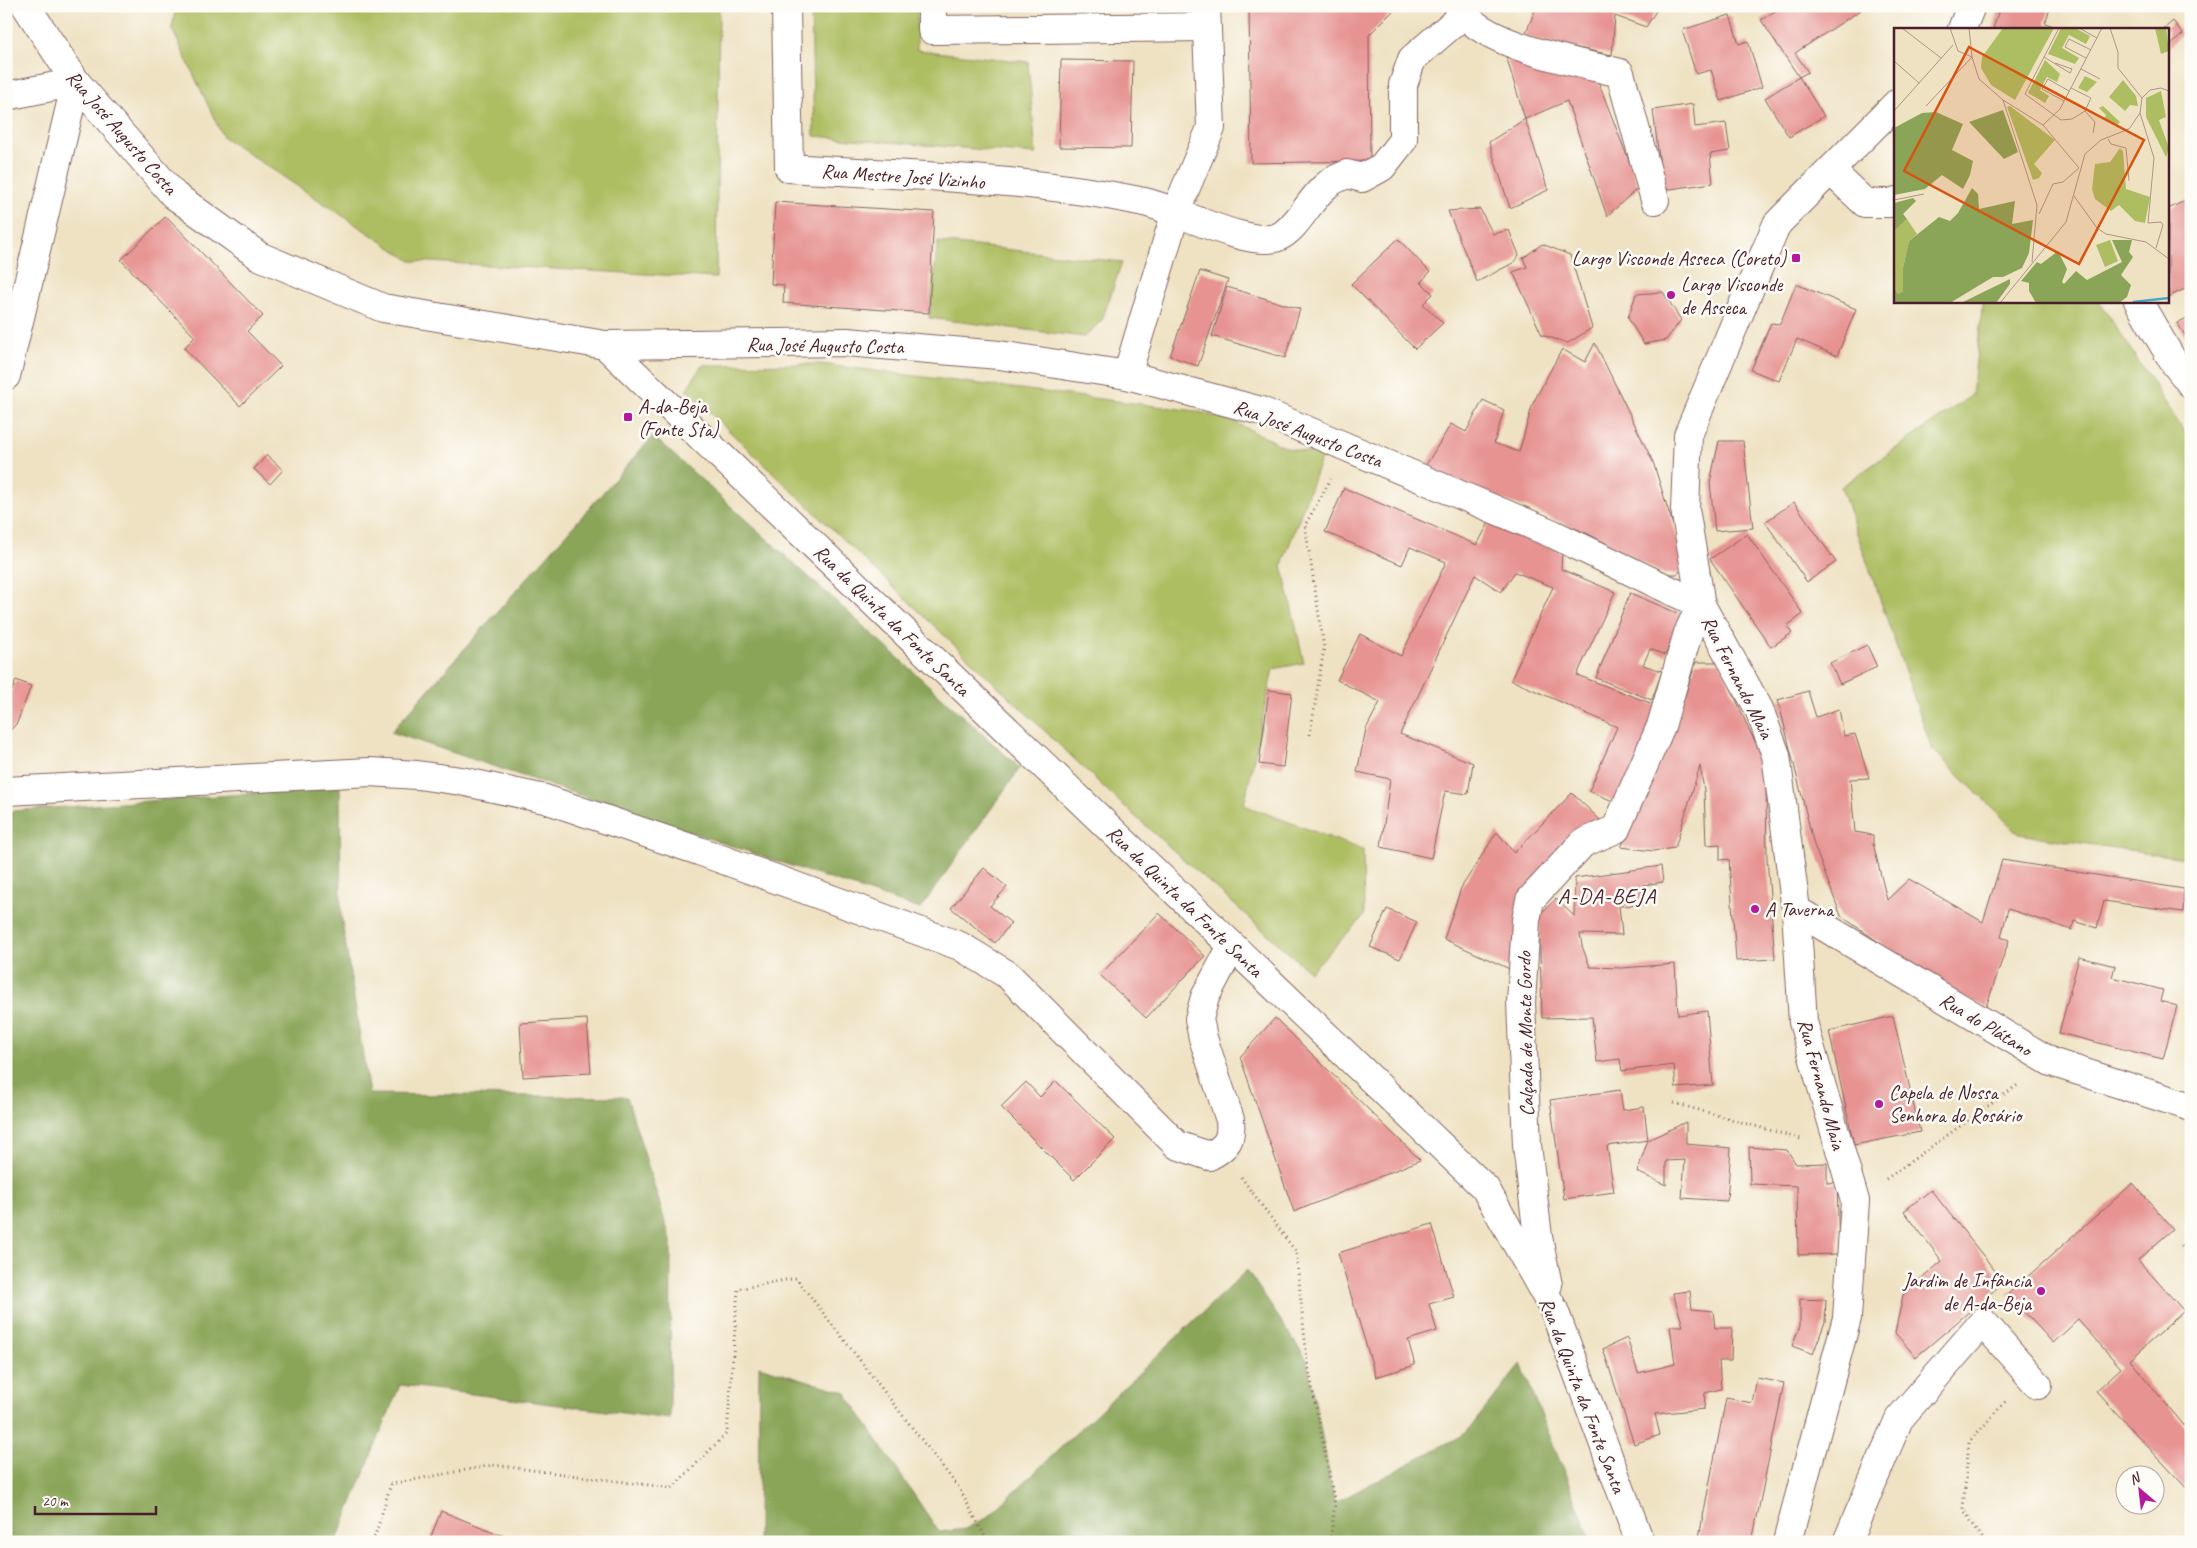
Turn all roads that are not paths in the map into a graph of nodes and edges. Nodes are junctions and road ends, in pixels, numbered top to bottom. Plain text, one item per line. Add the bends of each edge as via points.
1 (26, 6) edge
2 (786, 6) edge
3 (932, 6) edge
4 (1972, 6) edge
5 (1461, 11) edge
6 (1206, 17) edge
7 (1962, 28) edge
8 (76, 82) junction
9 (6, 96) edge
10 (1894, 106) edge
11 (1830, 171) junction
12 (1655, 200) dead end
13 (1894, 202) edge
14 (1176, 212) junction
15 (2139, 302) edge
16 (605, 345) junction
17 (1127, 375) junction
18 (6, 376) edge
19 (2191, 384) edge
20 (1701, 605) junction
21 (6, 791) edge
22 (1796, 910) junction
23 (1232, 946) junction
24 (2191, 1108) edge
25 (1554, 1310) junction
26 (2034, 1380) road end
27 (1640, 1542) edge
28 (1787, 1542) edge
29 (1847, 1542) edge

1 - 8 street, Rua José Augusto Costa
2 - 14 street, Rua Mestre José Vizinho via 789,168 1035,184 1144,202
3 - 6 street via 932,30
4 - 7 street
5 - 12 street via 1506,43 1620,74
5 - 14 street via 1412,59 1403,85 1403,140 1382,167 1362,178 1347,174 1326,185 1278,237 1266,240 1210,228
6 - 14 street via 1211,128
8 - 9 street
8 - 16 street, Rua José Augusto Costa via 174,195 259,256 383,308
8 - 18 street
10 - 11 street
11 - 13 street via 1865,203
11 - 20 street via 1777,224 1688,435 1685,509
14 - 17 street
15 - 19 street via 2173,361
16 - 17 street, Rua José Augusto Costa via 847,342 999,355
16 - 23 street, Rua da Quinta da Fonte Santa
17 - 20 street, Rua José Augusto Costa via 1261,411 1553,534
20 - 22 street, Rua Fernando Maia via 1759,709 1776,755
20 - 25 street, Calçada de Monte Gordo via 1688,633 1661,726 1616,829 1583,843 1530,900 1521,1003 1527,1144 1538,1237
21 - 23 street via 370,772 461,781 545,799 960,946 1008,975 1177,1145 1209,1156 1228,1144 1230,1120 1199,1019 1205,997
22 - 24 street, Rua do Plátano via 2051,1062
22 - 28 street, Rua Fernando Maia via 1803,1022 1855,1201 1847,1318
23 - 25 street, Rua da Quinta da Fonte Santa via 1485,1188
25 - 27 street, Rua da Quinta da Fonte Santa
26 - 29 street via 1983,1322 1899,1419

